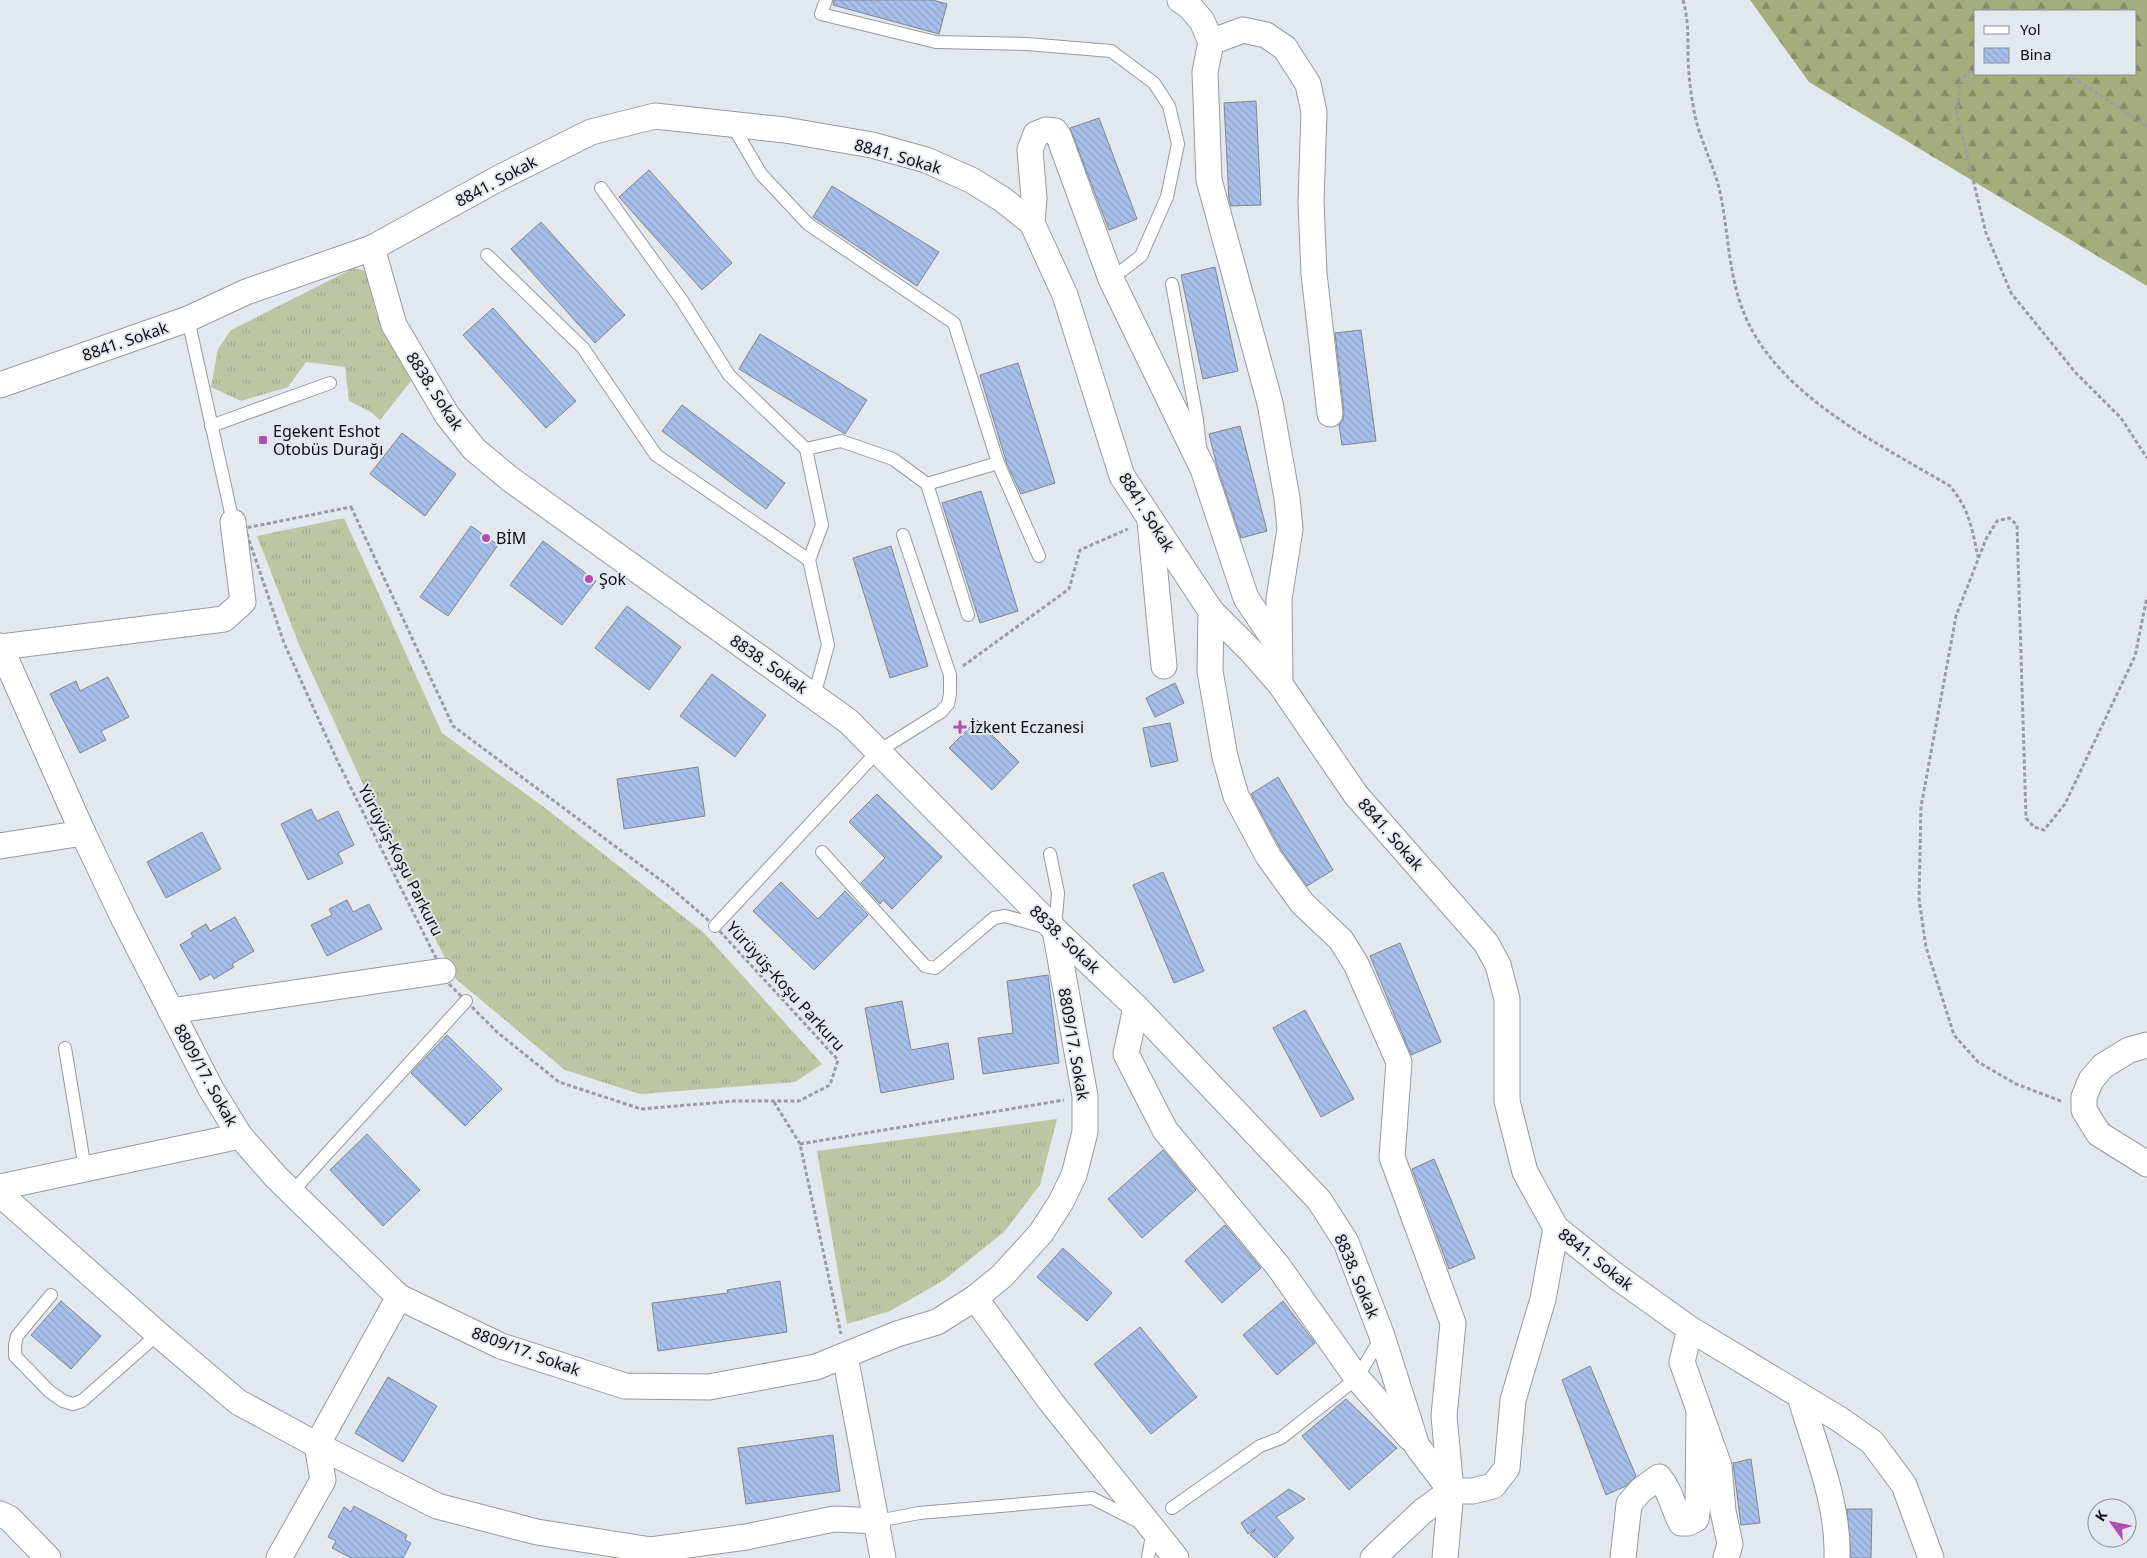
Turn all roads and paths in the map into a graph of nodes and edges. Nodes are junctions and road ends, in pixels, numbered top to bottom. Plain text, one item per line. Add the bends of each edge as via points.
1 (826, 0) edge
2 (1180, 0) edge
3 (1683, 0) edge
4 (1211, 42) junction
5 (1974, 68) edge
6 (2069, 75) edge
7 (732, 124) junction
8 (2147, 126) edge
9 (601, 188) dead end
10 (1032, 223) junction
11 (372, 248) junction
12 (488, 255) dead end
13 (1111, 279) junction
14 (1172, 284) dead end
15 (188, 319) junction
16 (330, 383) dead end
17 (0, 385) edge
18 (1330, 414) dead end
19 (211, 426) junction
20 (806, 450) junction
21 (2147, 458) edge
22 (998, 463) junction
23 (1202, 469) junction
24 (927, 484) junction
25 (1150, 517) junction
26 (233, 522) joint
27 (903, 535) dead end
28 (1039, 556) dead end
29 (1978, 558) junction
30 (809, 560) junction
31 (2147, 597) edge
32 (1211, 611) junction
33 (968, 616) dead end
34 (0, 647) edge
35 (1279, 647) junction
36 (1164, 666) dead end
37 (950, 675) junction
38 (1280, 684) junction
39 (814, 696) junction
40 (877, 752) junction
41 (83, 833) junction
42 (0, 846) edge
43 (822, 852) dead end
44 (1050, 854) dead end
45 (714, 926) junction
46 (1054, 930) junction
47 (442, 971) junction
48 (466, 1001) junction
49 (1136, 1007) junction
50 (171, 1011) junction
51 (2147, 1046) edge
52 (65, 1048) dead end
53 (1085, 1096) junction
54 (774, 1101) junction
55 (2084, 1110) junction
56 (240, 1136) junction
57 (800, 1144) junction
58 (2147, 1164) edge
59 (85, 1169) junction
60 (0, 1187) edge
61 (292, 1192) junction
62 (0, 1194) edge
63 (1556, 1228) junction
64 (51, 1295) dead end
65 (398, 1297) junction
66 (975, 1298) junction
67 (1690, 1329) junction
68 (158, 1334) junction
69 (1382, 1336) junction
70 (845, 1356) junction
71 (1357, 1378) junction
72 (1800, 1396) junction
73 (1700, 1412) junction
74 (317, 1445) junction
75 (1417, 1446) junction
76 (1451, 1492) junction
77 (1172, 1508) dead end
78 (0, 1514) edge
79 (878, 1521) junction
80 (1152, 1529) junction
81 (48, 1558) edge
82 (279, 1558) edge
83 (883, 1558) edge
84 (1148, 1558) edge
85 (1176, 1558) edge
86 (1373, 1558) edge
87 (1445, 1558) edge
88 (1623, 1558) edge
89 (1726, 1558) edge
90 (1837, 1558) edge
91 (1932, 1558) edge

1 - 13 lane via 821,14 936,42 1027,44 1111,51 1154,83 1169,106 1178,144 1168,197 1141,256
2 - 4 street via 1190,6 1202,21
3 - 29 path via 1688,17 1689,83 1695,116 1720,191 1730,270 1746,318 1761,344 1790,379 1812,398 1843,423 1950,486 1969,515
4 - 18 street via 1243,30 1266,35 1285,48 1308,84 1314,112 1311,202 1314,274
4 - 35 street via 1205,72 1209,180 1270,404 1290,529 1279,599
5 - 21 path via 1960,80 1957,114 1986,233 2012,293 2076,372 2121,418
6 - 8 path
7 - 10 street, 8841. Sokak via 872,145 926,160 971,180
7 - 11 street, 8841. Sokak via 655,116 591,132
7 - 22 lane via 761,174 808,224 954,323
9 - 20 lane via 681,299 729,375
10 - 13 street via 1034,198 1030,150 1036,134 1055,131
10 - 25 street, 8841. Sokak via 1064,295 1122,476
11 - 15 street, 8841. Sokak via 246,292
11 - 39 street, 8838. Sokak via 394,325 447,415 474,450 510,480
12 - 30 lane via 583,348 656,455
13 - 23 street
14 - 23 lane via 1197,420
15 - 17 street, 8841. Sokak
15 - 19 lane
16 - 19 lane
19 - 26 lane
20 - 24 lane via 841,441 893,458
20 - 30 lane via 822,525
22 - 24 lane
22 - 28 lane
23 - 35 street via 1246,598
24 - 33 lane
25 - 32 street, 8841. Sokak
25 - 36 street
25 - 37 path via 1080,550 1069,589
26 - 34 street via 244,602 224,619
27 - 37 lane
29 - 31 path via 1998,521 2009,518 2018,525 2026,818 2034,828 2044,830 2065,804 2135,656
29 - 55 path via 1956,616 1921,807 1919,898 1926,947 1954,1034 1978,1062 2016,1084
30 - 39 lane via 828,645
32 - 38 street, 8841. Sokak
32 - 76 street via 1210,671 1225,757 1236,796 1268,856 1302,903 1341,940 1356,964 1399,1062 1392,1156 1453,1323 1444,1416
34 - 41 street, 8809/17. Sokak
35 - 38 street
37 - 40 lane via 948,704 941,712
38 - 63 street, 8841. Sokak via 1356,795 1486,943 1498,965 1507,999 1507,1101 1525,1172
39 - 40 street, 8838. Sokak via 848,721
40 - 45 lane
40 - 46 street, 8838. Sokak
41 - 42 street
41 - 50 street, 8809/17. Sokak
43 - 46 lane via 925,966 935,968 994,918 1005,916
44 - 46 lane via 1058,893
45 - 47 path, Yürüyüş-Koşu Parkuru via 670,887 453,726 351,507 245,528 284,642 337,760
45 - 54 path, Yürüyüş-Koşu Parkuru via 838,1060 830,1085 799,1101
46 - 49 street, 8838. Sokak
46 - 53 street, 8809/17. Sokak
47 - 48 path, Yürüyüş-Koşu Parkuru via 449,984
47 - 50 street
48 - 54 path, Yürüyüş-Koşu Parkuru via 496,1032 559,1082 642,1109
48 - 61 lane
49 - 69 street, 8838. Sokak via 1319,1200 1346,1242
49 - 71 street via 1126,1054 1165,1130 1278,1266
50 - 56 street, 8809/17. Sokak via 211,1090
51 - 55 street via 2129,1050 2104,1066 2091,1080 2084,1096
52 - 59 lane
53 - 57 path
53 - 66 street, 8809/17. Sokak via 1085,1132 1074,1175 1061,1202 1041,1233 1002,1276
54 - 57 path
55 - 58 street via 2099,1134
56 - 59 street
56 - 61 street, 8809/17. Sokak
57 - 70 path
59 - 60 street
61 - 65 street, 8809/17. Sokak
62 - 68 street
63 - 67 street, 8841. Sokak
63 - 76 street via 1543,1299 1513,1400 1506,1468 1493,1486
64 - 68 lane via 17,1336 16,1356 63,1401 73,1404 82,1400
65 - 70 street, 8809/17. Sokak via 502,1346 625,1386 709,1387 816,1367
65 - 74 street
66 - 70 street, 8809/17. Sokak via 937,1322 897,1334
66 - 80 street via 1051,1402
67 - 72 street, 8841. Sokak
67 - 73 street via 1682,1362
68 - 74 street via 238,1402
69 - 71 lane
69 - 75 street, 8838. Sokak
70 - 79 street
71 - 75 street
71 - 77 lane via 1281,1438 1260,1446
72 - 90 street via 1829,1494 1838,1541
72 - 91 street, 8841. Sokak via 1872,1442 1904,1485
73 - 88 street via 1696,1519 1681,1523 1667,1486 1659,1477 1629,1504
73 - 89 street via 1719,1466 1730,1544
74 - 79 street via 438,1506 538,1532 651,1550 746,1537 834,1519
74 - 82 street via 323,1480
75 - 76 street, 8838. Sokak
76 - 86 street via 1423,1511
76 - 87 street
78 - 81 street via 9,1518
79 - 80 lane via 919,1513 1092,1498
79 - 83 street
80 - 84 lane
80 - 85 street

